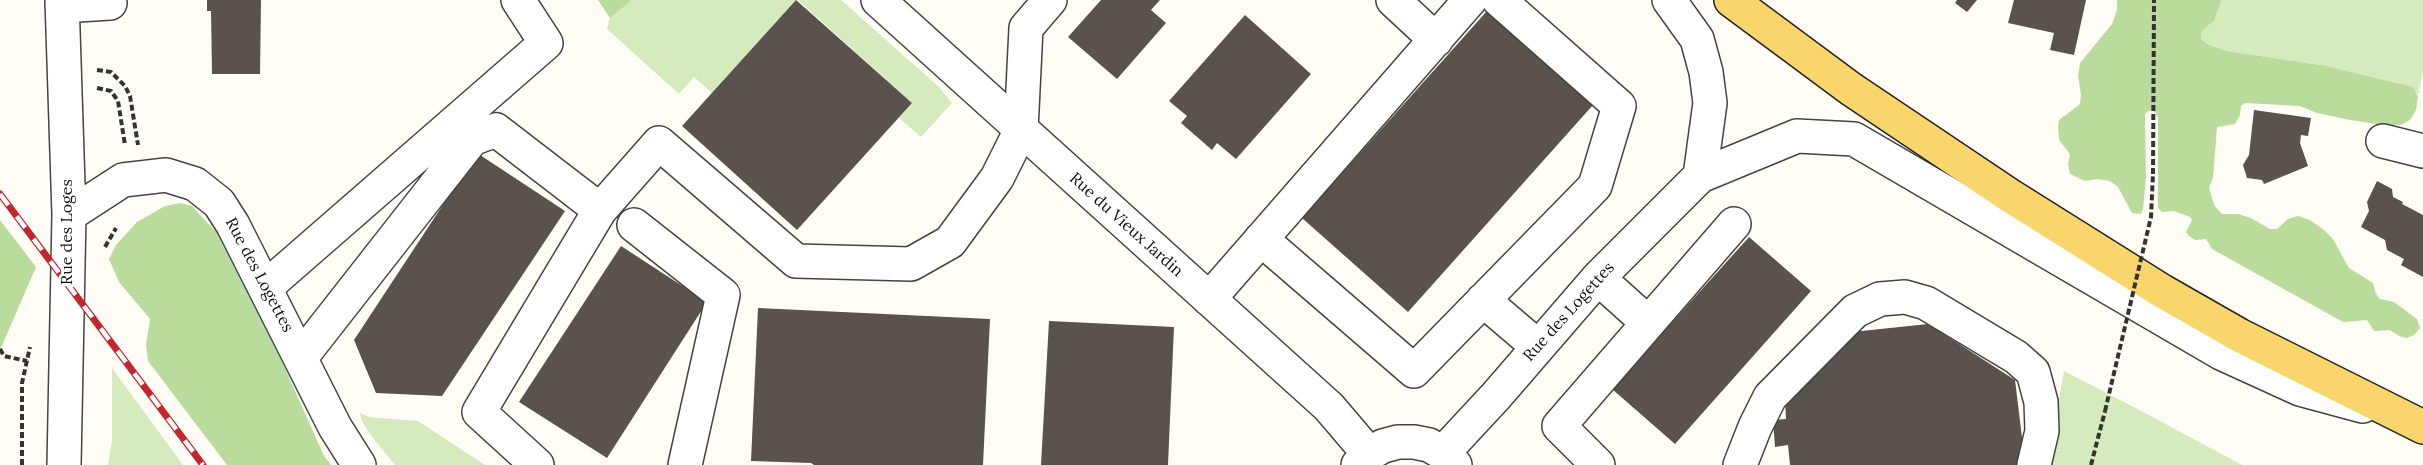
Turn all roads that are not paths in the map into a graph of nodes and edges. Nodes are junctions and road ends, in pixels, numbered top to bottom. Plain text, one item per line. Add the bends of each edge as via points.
1 (518, 0) edge
2 (1050, 0) edge
3 (1393, 0) edge
4 (1498, 0) edge
5 (1669, 0) edge
6 (1731, 0) edge
7 (1466, 1) edge
8 (62, 3) edge
9 (110, 3) dead end
10 (893, 5) edge
11 (1436, 40) junction
12 (1021, 130) junction
13 (2383, 141) dead end
14 (2422, 143) edge
15 (1700, 176) junction
16 (600, 210) junction
17 (69, 215) junction
18 (1734, 224) dead end
19 (634, 225) dead end
20 (1261, 239) junction
21 (1598, 278) junction
22 (266, 287) junction
23 (1209, 299) junction
24 (1483, 300) junction
25 (1647, 322) junction
26 (1537, 346) junction
27 (302, 356) junction
28 (2410, 421) edge
29 (1364, 459) edge
30 (1449, 459) edge
31 (64, 465) edge
32 (359, 465) edge
33 (537, 465) edge
34 (685, 465) edge
35 (1598, 465) edge
36 (1740, 465) edge
37 (2034, 465) edge

1 - 22 street via 546,43
2 - 12 street via 1026,28
3 - 11 street
4 - 24 street via 1619,106 1595,186
5 - 15 street via 1697,39 1706,72 1710,103
6 - 28 main road via 1851,89 2162,291
7 - 11 street
8 - 9 street
8 - 17 street, Rue des Loges
10 - 12 street, Rue du Vieux Jardin
11 - 20 street
12 - 16 street via 997,178 950,242 911,264 796,261 659,143
12 - 23 street, Rue du Vieux Jardin
13 - 14 street
15 - 21 street, Rue des Logettes
15 - 28 street via 1797,136 1854,140 2221,353 2300,389
16 - 27 street via 496,130 472,139
16 - 33 street via 479,412
17 - 22 street, Rue des Logettes via 123,180 166,175 195,184 219,203
17 - 31 street, Rue des Loges
18 - 25 street
19 - 34 street via 723,295
20 - 23 street
20 - 24 street via 1414,371
21 - 25 street
21 - 26 street, Rue des Logettes
22 - 27 street, Rue des Logettes
23 - 29 street, Rue du Vieux Jardin via 1329,407
24 - 26 street
25 - 35 street via 1558,426
26 - 30 street, Rue des Logettes
27 - 32 street, Rue des Logettes via 335,427
29 - 30 street via 1383,446 1406,442 1429,446
36 - 37 street via 1770,397 1855,311 1880,299 1905,297 1926,303 2016,357 2033,372 2041,402 2042,430

